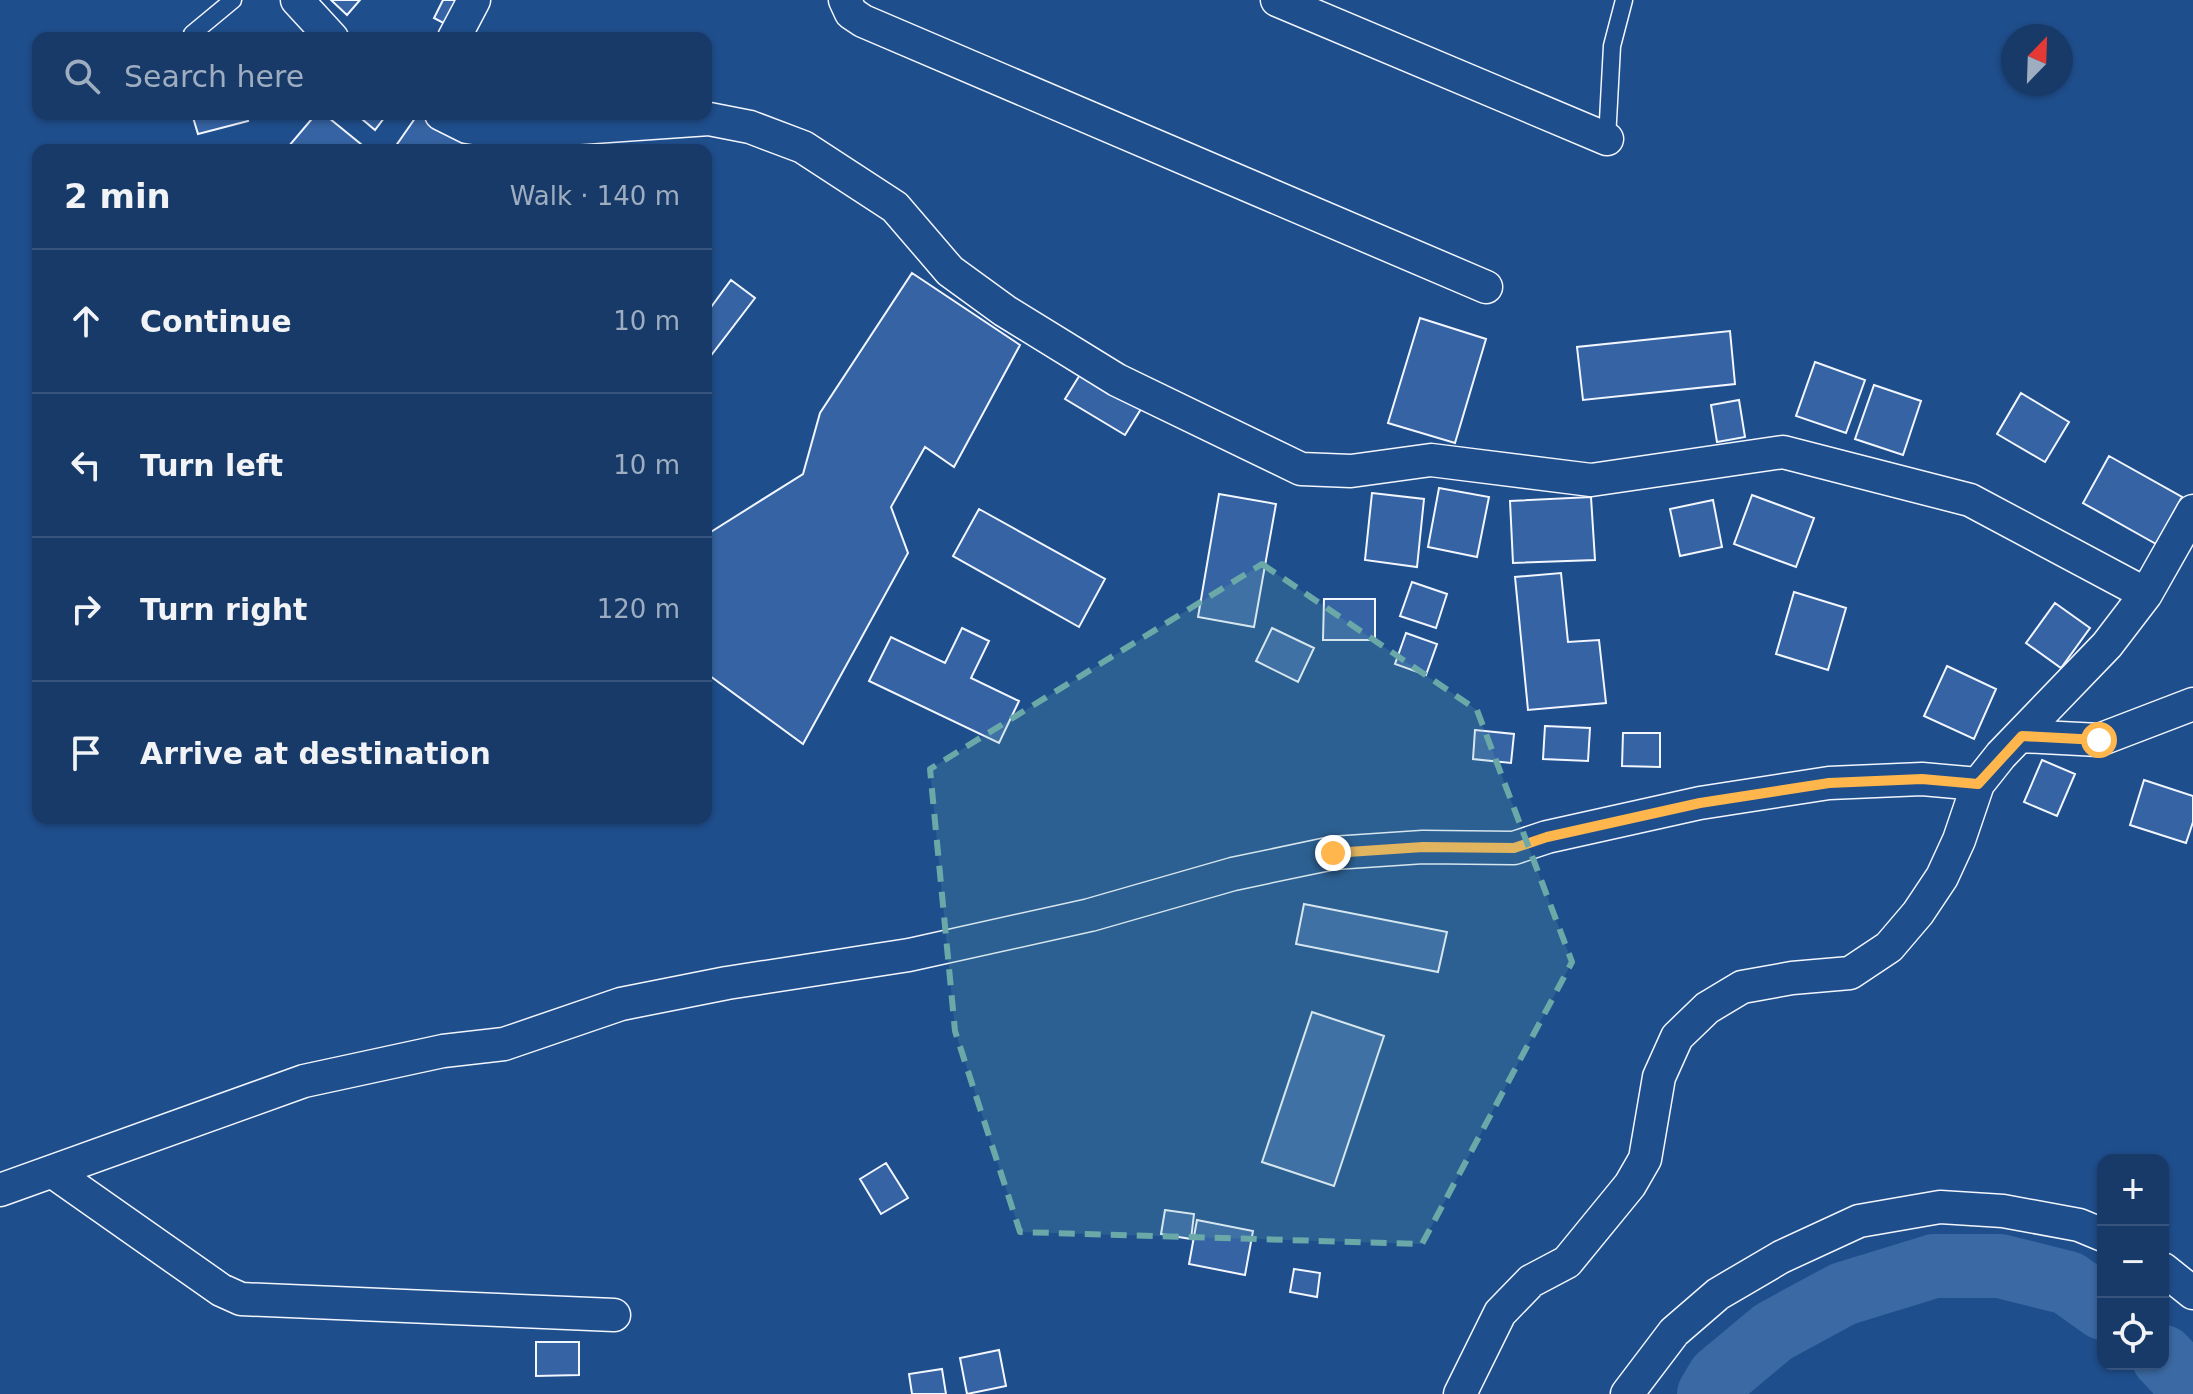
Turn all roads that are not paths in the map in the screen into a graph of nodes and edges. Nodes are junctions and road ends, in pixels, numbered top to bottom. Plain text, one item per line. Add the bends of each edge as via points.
1 (233, 0) edge
2 (297, 0) edge
3 (474, 0) edge
4 (845, 0) edge
5 (1277, 0) edge
6 (1624, 0) edge
7 (194, 32) edge
8 (326, 32) edge
9 (457, 32) edge
10 (453, 120) edge
11 (692, 120) edge
12 (712, 120) edge
13 (641, 123) junction
14 (1607, 139) joint
15 (626, 144) edge
16 (1486, 287) dead end
17 (2193, 511) edge
18 (2146, 594) junction
19 (2193, 704) edge
20 (2022, 736) junction
21 (1978, 784) junction
22 (53, 1172) junction
23 (0, 1190) edge
24 (2097, 1232) edge
25 (2169, 1274) edge
26 (2193, 1293) edge
27 (614, 1315) dead end
28 (1460, 1394) edge
29 (1627, 1394) edge

1 - 7 lane
2 - 8 street
3 - 9 street
4 - 16 street via 863,21
5 - 14 street
6 - 14 lane via 1612,46
10 - 13 street via 506,133
11 - 13 street
12 - 18 street via 803,147 895,207 950,271 1005,311 1117,380 1301,469 1351,471 1431,460 1591,480 1783,452 1970,500
13 - 15 street
17 - 18 street
18 - 20 street via 2107,645
19 - 20 street via 2099,740
20 - 21 street
21 - 22 street via 1922,779 1829,783 1700,803 1514,848 1333,853 924,952 621,1004 504,1044 443,1051 304,1081
21 - 28 street via 1942,877 1889,947 1850,973 1742,987 1707,1008 1677,1037 1659,1077 1645,1159 1630,1185 1567,1262 1531,1281 1500,1313
22 - 23 street
22 - 27 street via 241,1299
24 - 29 street via 2018,1214 1940,1207 1859,1221 1718,1294 1674,1332
25 - 26 street

